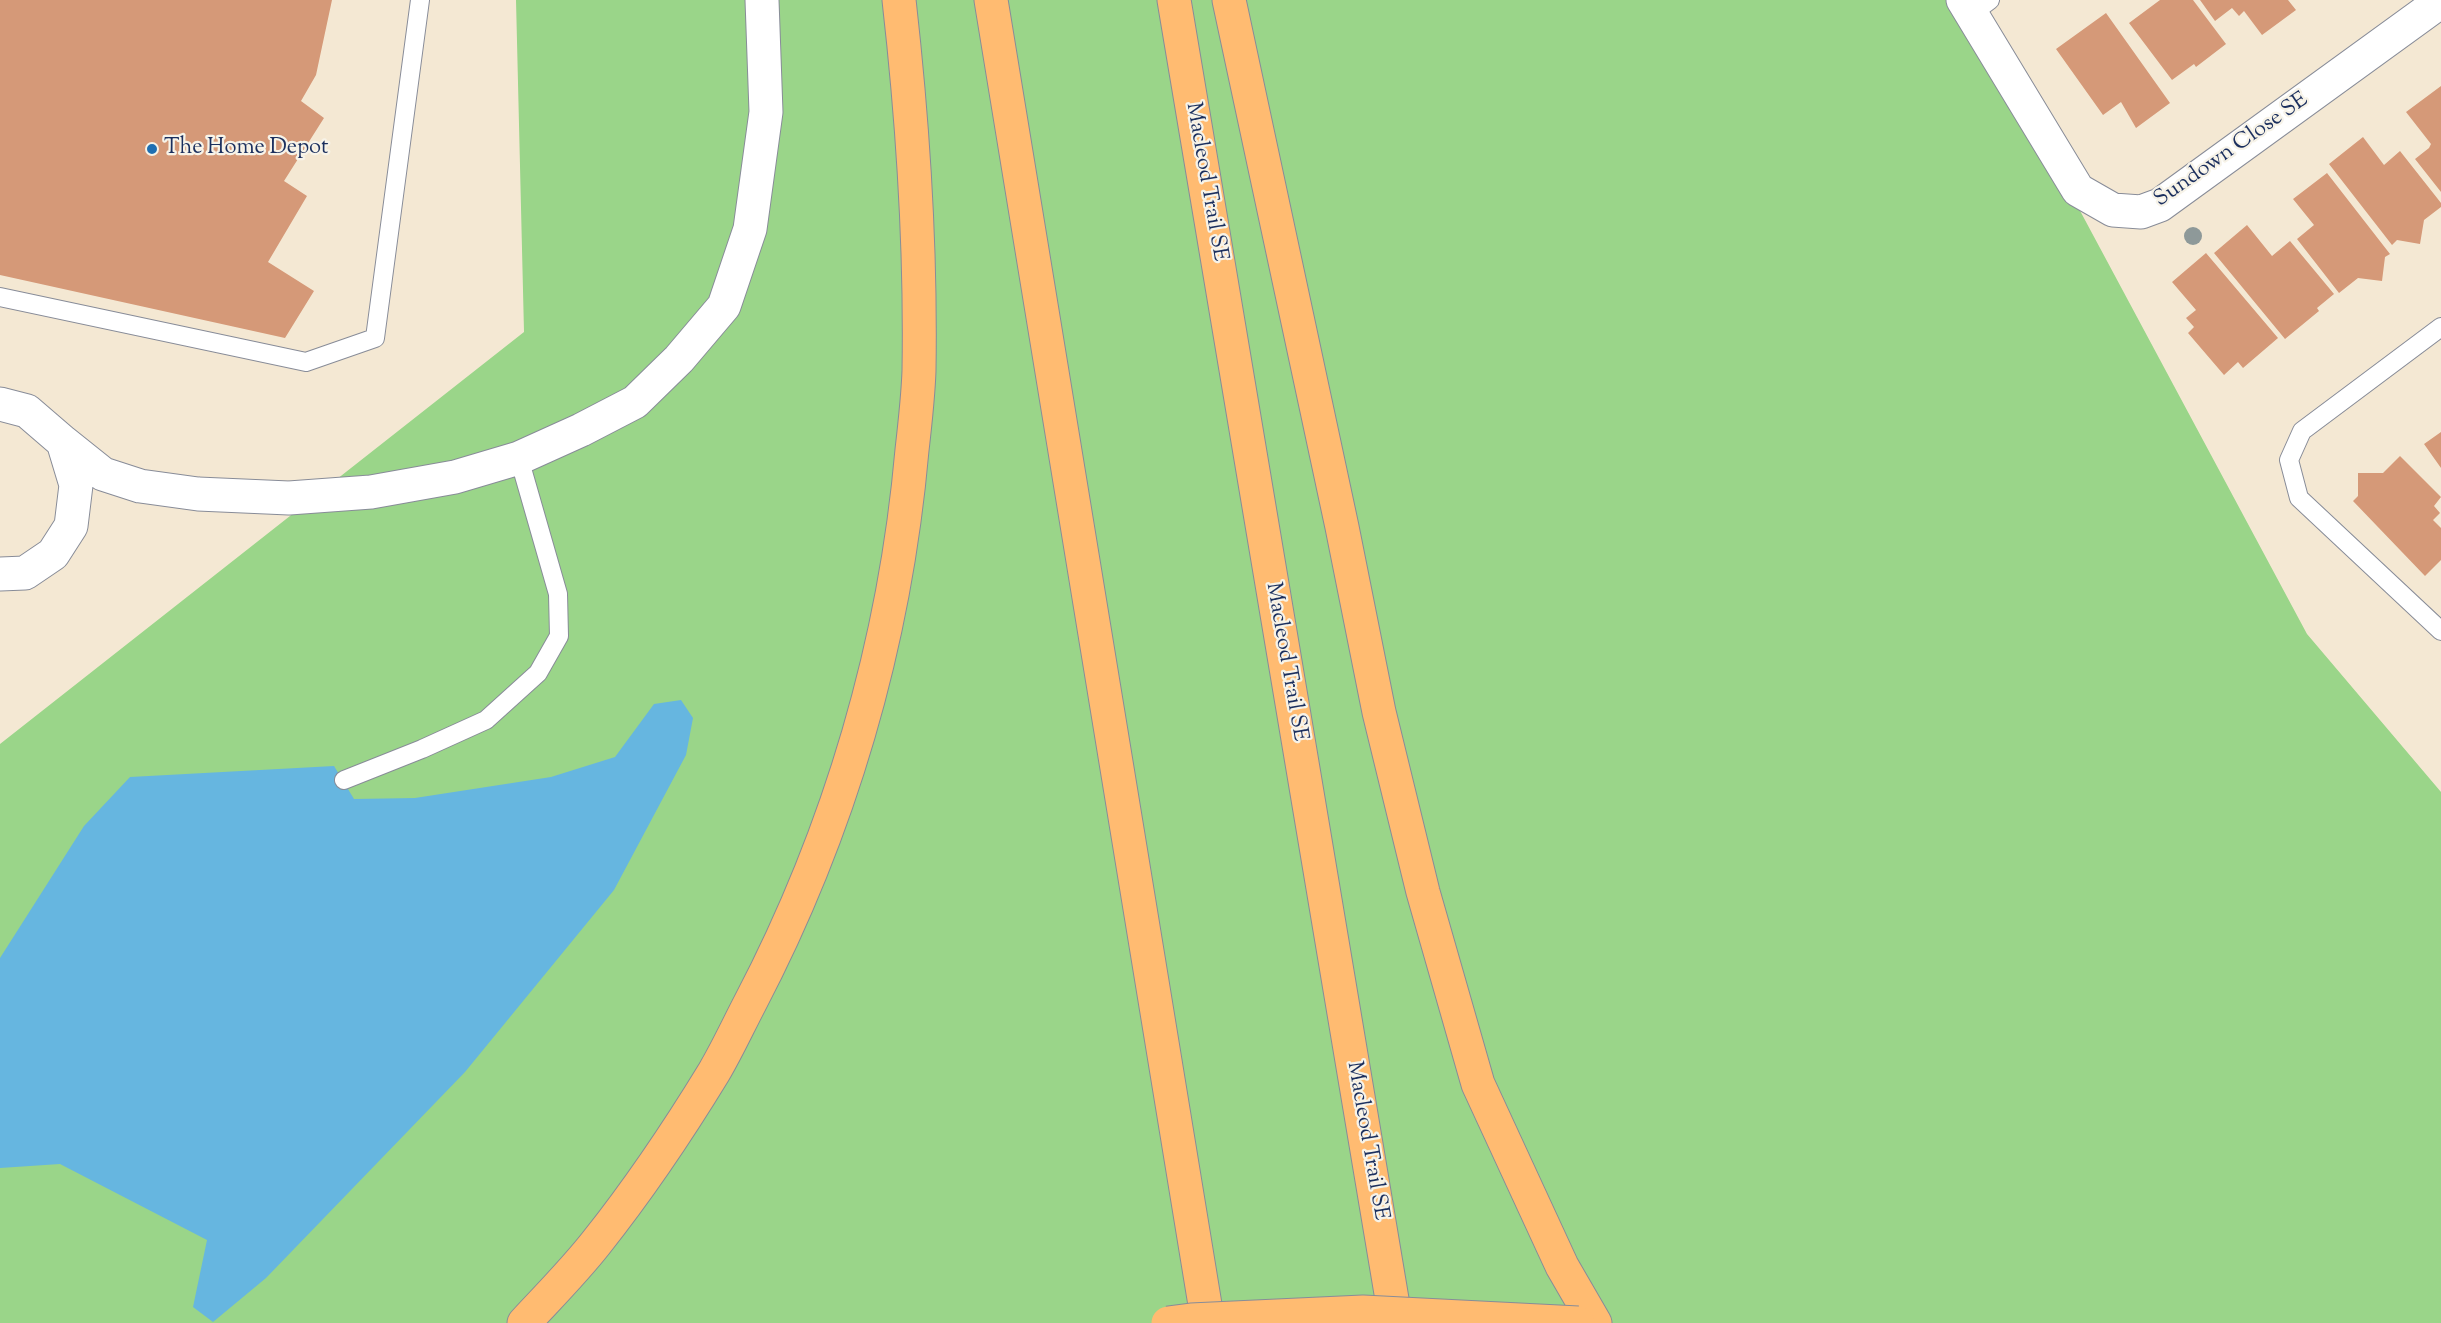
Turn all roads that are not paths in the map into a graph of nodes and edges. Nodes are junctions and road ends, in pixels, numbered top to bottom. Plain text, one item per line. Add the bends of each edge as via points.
1 (420, 0) edge
2 (762, 0) edge
3 (899, 0) edge
4 (991, 0) edge
5 (1174, 0) edge
6 (1229, 0) edge
7 (2441, 1) edge
8 (1974, 5) edge
9 (0, 297) edge
10 (2441, 327) edge
11 (0, 404) edge
12 (63, 442) junction
13 (519, 458) junction
14 (0, 574) edge
15 (2441, 631) edge
16 (344, 780) dead end
17 (524, 1323) edge
18 (1168, 1323) edge
19 (1208, 1323) edge
20 (1396, 1323) edge
21 (1578, 1323) edge
22 (1595, 1323) edge

1 - 9 lane via 375,338 306,362
2 - 13 street via 766,112 750,229 724,306 680,359 635,402
3 - 17 highway via 918,247 919,374 907,508 890,611 862,725 815,862 778,950 715,1070 650,1170 595,1244
4 - 19 highway
5 - 20 highway, Macleod Trail SE
6 - 22 highway via 1379,712 1423,892 1478,1084 1562,1266
7 - 8 street, Sundown Close SE via 2160,205 2141,212 2113,210 2078,190
10 - 15 lane via 2302,431 2289,460 2299,498
11 - 12 street via 27,411
12 - 13 street via 103,474 140,486 198,495 289,498 371,492 454,477
12 - 14 street via 76,485 71,526 53,554 25,573
13 - 16 lane via 558,594 559,636 538,673 486,720
18 - 21 highway, bridge via 1364,1312

